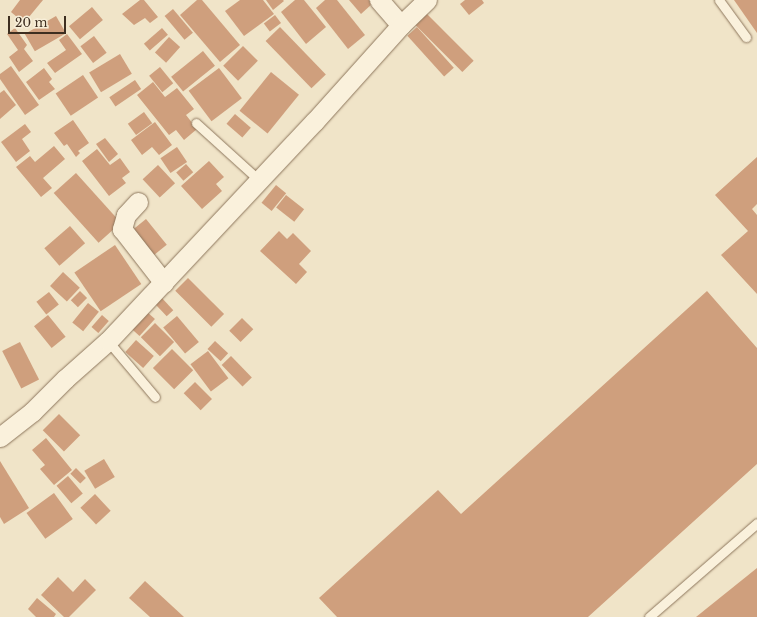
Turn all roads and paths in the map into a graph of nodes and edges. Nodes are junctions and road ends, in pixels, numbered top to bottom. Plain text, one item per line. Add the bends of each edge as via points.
1 (379, 0) edge
2 (427, 0) edge
3 (719, 0) edge
4 (400, 25) junction
5 (746, 37) dead end
6 (196, 123) dead end
7 (260, 181) junction
8 (138, 202) dead end
9 (164, 283) junction
10 (108, 341) junction
11 (155, 397) dead end
12 (0, 437) edge
13 (757, 523) edge
14 (649, 617) edge

1 - 4 street
2 - 4 street
3 - 5 lane
4 - 7 street
6 - 7 lane
7 - 9 street
8 - 9 street via 126,215 122,229
9 - 10 street
10 - 11 lane
10 - 12 street via 32,412
13 - 14 lane

